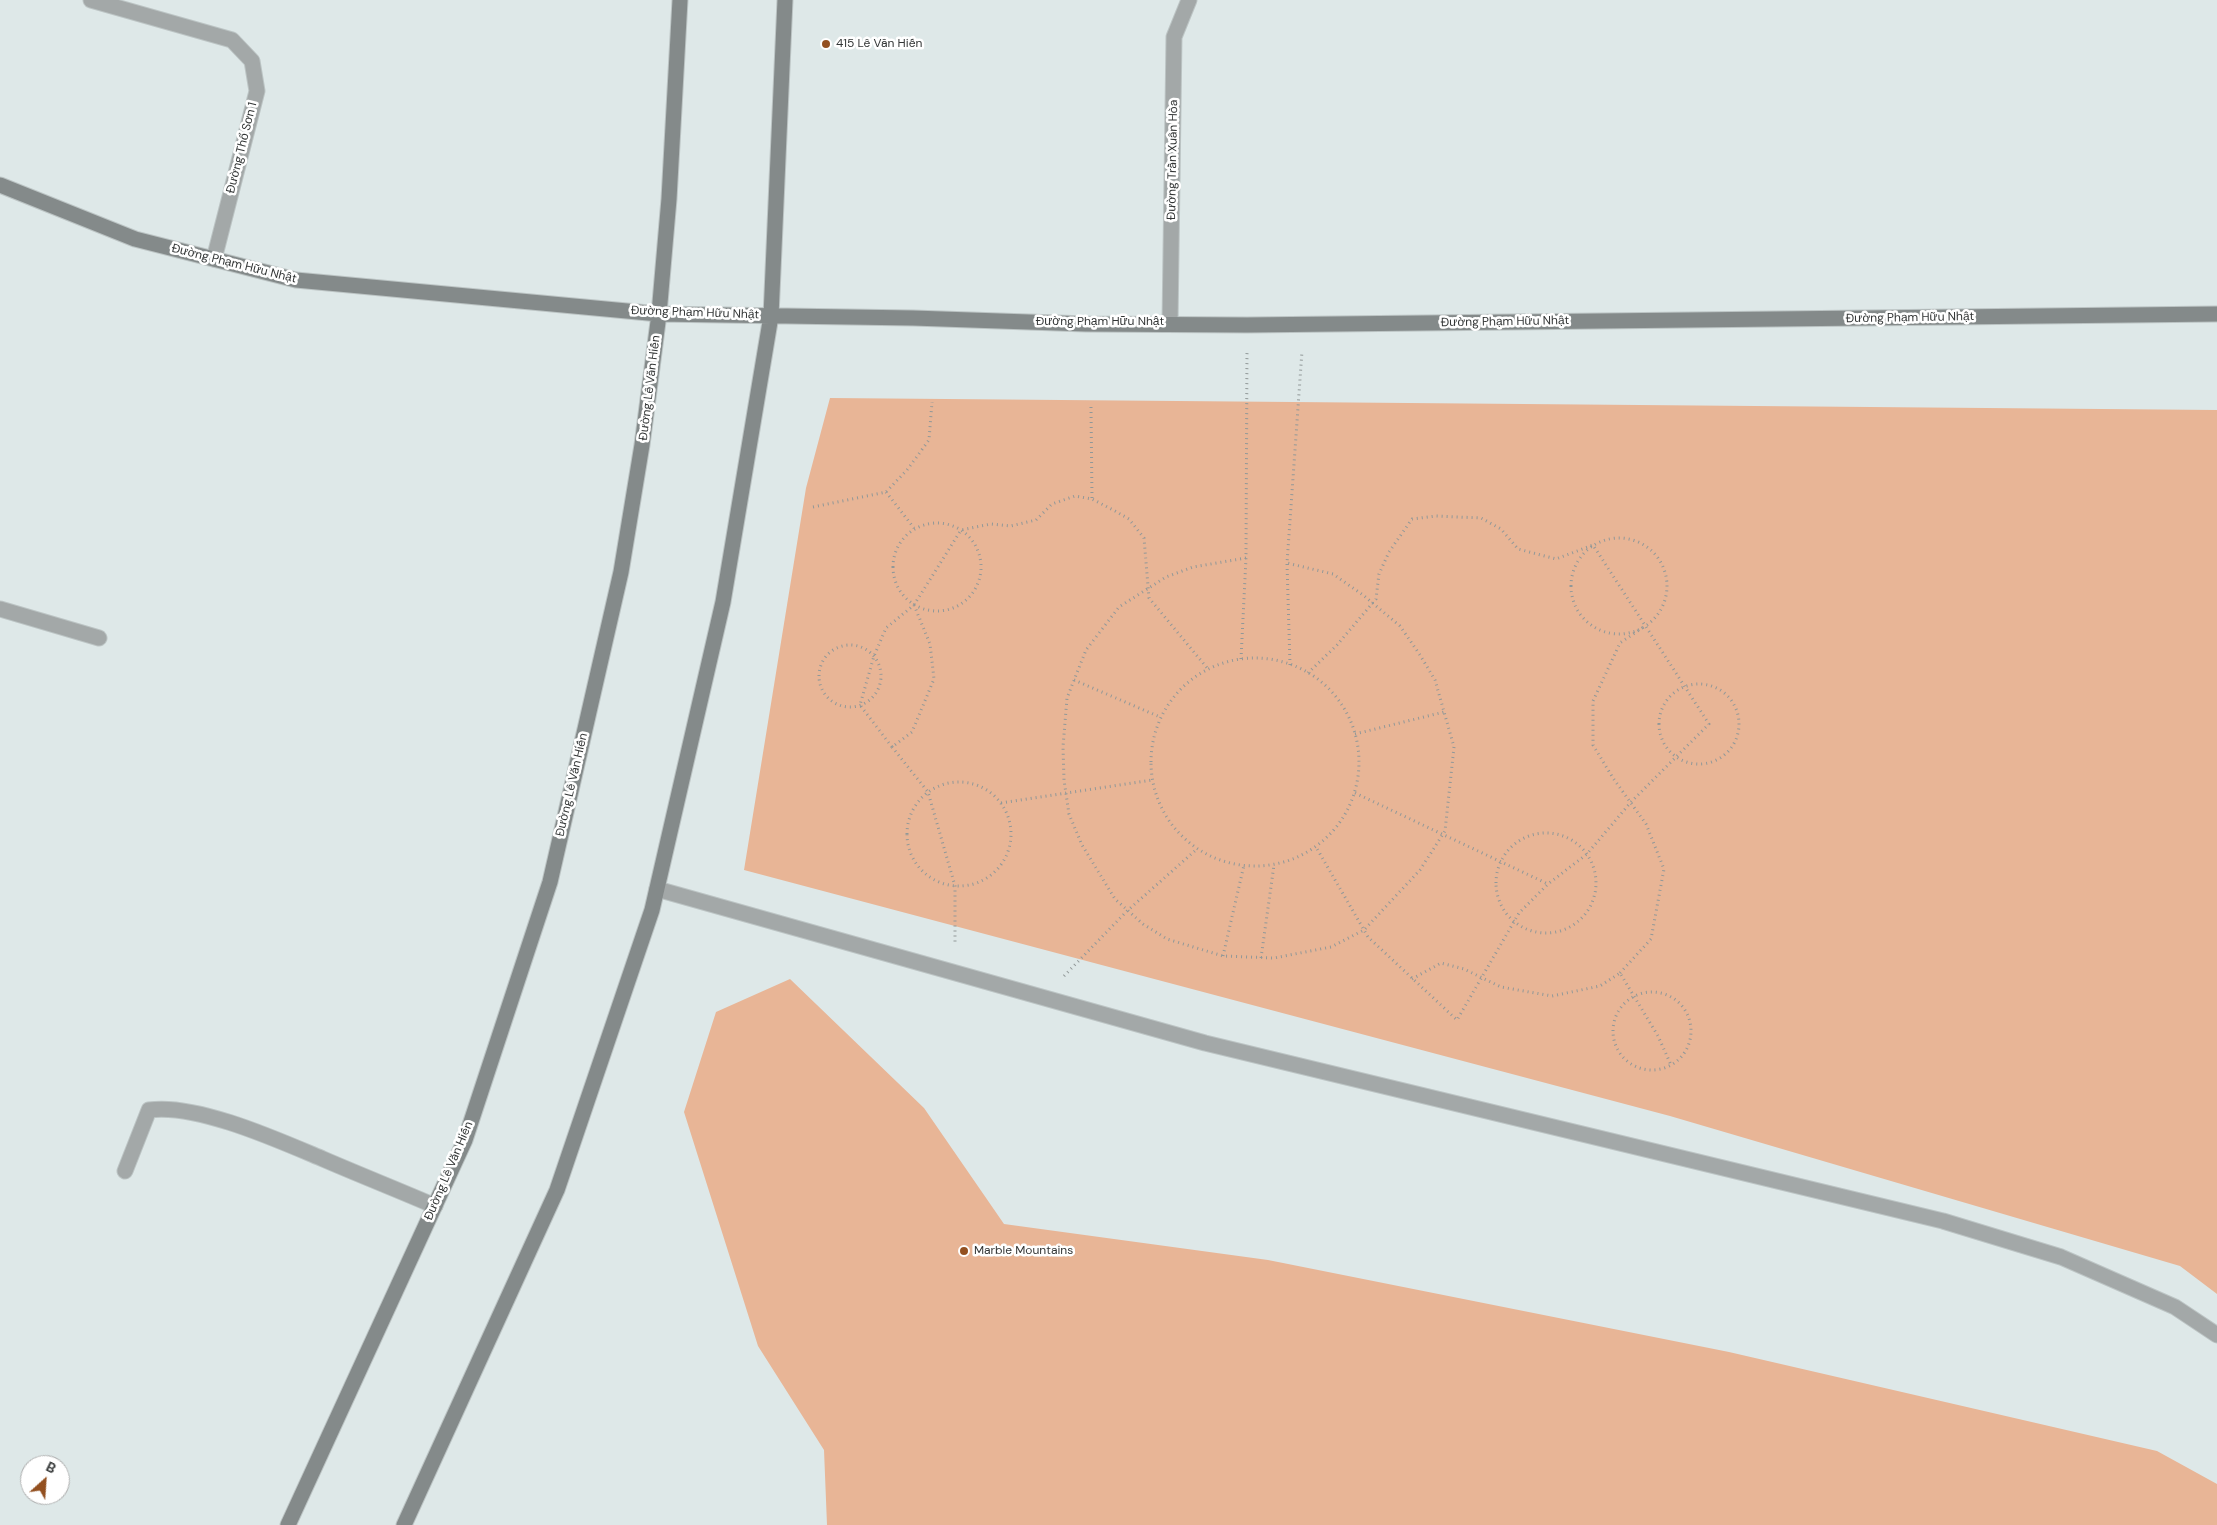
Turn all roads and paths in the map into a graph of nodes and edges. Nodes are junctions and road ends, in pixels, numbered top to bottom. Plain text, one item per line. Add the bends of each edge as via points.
1 (91, 0) edge
2 (680, 0) edge
3 (786, 0) edge
4 (1189, 0) edge
5 (0, 185) edge
6 (214, 259) junction
7 (659, 314) junction
8 (2217, 314) edge
9 (771, 316) junction
10 (1170, 323) junction
11 (1304, 324) junction
12 (1247, 325) junction
13 (932, 402) dead end
14 (1091, 407) dead end
15 (886, 492) junction
16 (1092, 499) junction
17 (813, 507) dead end
18 (914, 528) junction
19 (961, 530) junction
20 (1593, 545) junction
21 (1246, 558) junction
22 (1287, 563) junction
23 (1148, 588) junction
24 (1372, 603) junction
25 (914, 605) junction
26 (0, 608) edge
27 (1645, 626) junction
28 (99, 638) dead end
29 (874, 656) junction
30 (1241, 659) junction
31 (1290, 665) junction
32 (1208, 669) junction
33 (1308, 673) junction
34 (1074, 680) junction
35 (1684, 686) junction
36 (860, 705) junction
37 (1444, 712) junction
38 (1160, 717) junction
39 (1355, 734) junction
40 (892, 746) junction
41 (1676, 757) junction
42 (1152, 780) junction
43 (928, 792) junction
44 (1355, 793) junction
45 (1066, 794) junction
46 (1630, 802) junction
47 (1001, 803) junction
48 (1443, 835) junction
49 (1316, 847) junction
50 (1197, 848) junction
51 (1588, 854) junction
52 (1500, 862) junction
53 (1274, 864) junction
54 (1244, 866) junction
55 (1548, 884) junction
56 (955, 886) junction
57 (657, 890) junction
58 (1128, 911) junction
59 (1513, 922) junction
60 (1364, 930) junction
61 (1223, 956) junction
62 (1261, 958) junction
63 (1620, 973) junction
64 (954, 974) junction
65 (1481, 978) junction
66 (1412, 979) junction
67 (1634, 996) junction
68 (1043, 998) junction
69 (1671, 1065) junction
70 (125, 1171) dead end
71 (435, 1206) junction
72 (2217, 1335) edge
73 (288, 1525) edge
74 (404, 1525) edge

1 - 6 street, Đường Thổ Sơn 1 via 232,40 252,61 257,91
2 - 7 main road, Đường Lê Văn Hiến
3 - 9 main road
4 - 10 street, Đường Trần Xuân Hòa via 1174,38
5 - 6 main road, Đường Phạm Hữu Nhật via 135,239
6 - 7 main road, Đường Phạm Hữu Nhật via 296,280
7 - 9 main road, Đường Phạm Hữu Nhật
7 - 71 main road, Đường Lê Văn Hiến via 621,572 550,882 465,1140
8 - 11 main road, Đường Phạm Hữu Nhật
9 - 10 main road, Đường Phạm Hữu Nhật
9 - 57 main road via 723,602
10 - 12 main road, Đường Phạm Hữu Nhật
11 - 12 main road, Đường Phạm Hữu Nhật
11 - 22 path
12 - 21 path
13 - 15 path via 929,440
14 - 16 path
15 - 17 path
15 - 18 path
16 - 19 path via 1075,496 1052,504 1036,520 1011,526 992,524
16 - 23 path via 1129,518 1144,538
18 - 19 path via 938,522
18 - 25 path via 902,538 894,552 892,567 902,595
19 - 25 path
19 - 25 path via 972,540 979,554 981,569 978,583 970,596 958,606 944,611
20 - 24 path via 1556,559 1518,549 1501,529 1481,518 1436,516 1412,520 1389,552 1379,574 1376,599
20 - 27 path
20 - 27 path via 1614,538 1636,541 1649,548 1659,560 1666,574 1664,604 1657,616
20 - 27 path via 1580,557 1573,571 1571,588 1574,604 1584,619 1597,629 1613,634 1630,633
21 - 23 path via 1193,567 1166,576
21 - 30 path
22 - 24 path via 1333,574
22 - 31 path
23 - 32 path via 1149,598
23 - 34 path via 1119,607 1086,650
24 - 33 path via 1337,645
24 - 37 path via 1400,626 1420,655 1435,680
25 - 29 path via 886,628
25 - 40 path via 930,644 934,679 912,732
26 - 28 street
27 - 35 path
27 - 46 path via 1620,643 1593,701 1593,745
29 - 36 path
29 - 36 path via 881,674 880,684 869,700
29 - 36 path via 866,649 846,645 836,648 821,663 818,673 819,683 830,700 840,705
30 - 31 path via 1266,659
30 - 32 path
31 - 33 path
32 - 38 path via 1180,689
33 - 39 path via 1328,689 1345,710
34 - 38 path
34 - 45 path via 1066,698
35 - 41 path via 1666,702 1660,713 1661,738
35 - 41 path via 1709,724
35 - 41 path via 1711,686 1723,693 1738,716 1738,729 1735,742 1715,760 1702,764
36 - 40 path
37 - 39 path
37 - 48 path via 1454,747
38 - 42 path via 1151,748
39 - 44 path via 1359,764
40 - 43 path
41 - 46 path
42 - 45 path
42 - 50 path via 1160,806 1175,830
43 - 47 path via 942,784 975,784
43 - 56 path
43 - 56 path via 915,804 908,821 907,839 911,856 922,871 937,881
44 - 48 path
44 - 49 path via 1339,823
45 - 47 path
45 - 58 path via 1069,814 1082,845 1115,899
46 - 51 path
46 - 63 path via 1646,824 1664,869 1651,939
47 - 56 path via 1011,835 1008,851 1000,866 972,884
48 - 52 path
48 - 60 path via 1420,870
49 - 53 path via 1296,858
49 - 60 path
50 - 54 path via 1220,860
50 - 58 path
51 - 52 path via 1575,841 1541,832 1524,837 1510,847
51 - 55 path
51 - 59 path via 1597,884 1594,900 1574,926 1559,932 1543,933 1527,930
52 - 55 path
52 - 59 path via 1496,877 1497,894 1502,909
53 - 54 path
53 - 62 path
54 - 61 path
55 - 59 path
56 - 64 path
57 - 64 street
57 - 74 main road via 557,1190
58 - 61 path via 1166,939
58 - 68 path
59 - 65 path
60 - 62 path via 1331,947
60 - 66 path
61 - 62 path
63 - 65 path via 1600,986 1552,996 1501,987
63 - 67 path
64 - 68 street
65 - 66 path via 1464,969 1440,963
65 - 66 path via 1456,1020
67 - 69 path
67 - 69 path via 1623,1004 1613,1029 1621,1054 1644,1069
67 - 69 path via 1646,992 1670,995 1687,1012 1691,1024 1688,1048
68 - 72 street via 1205,1043 1943,1221 2061,1257 2175,1306
70 - 71 street via 149,1110 165,1108 198,1114 264,1135
71 - 73 main road, Đường Lê Văn Hiến

